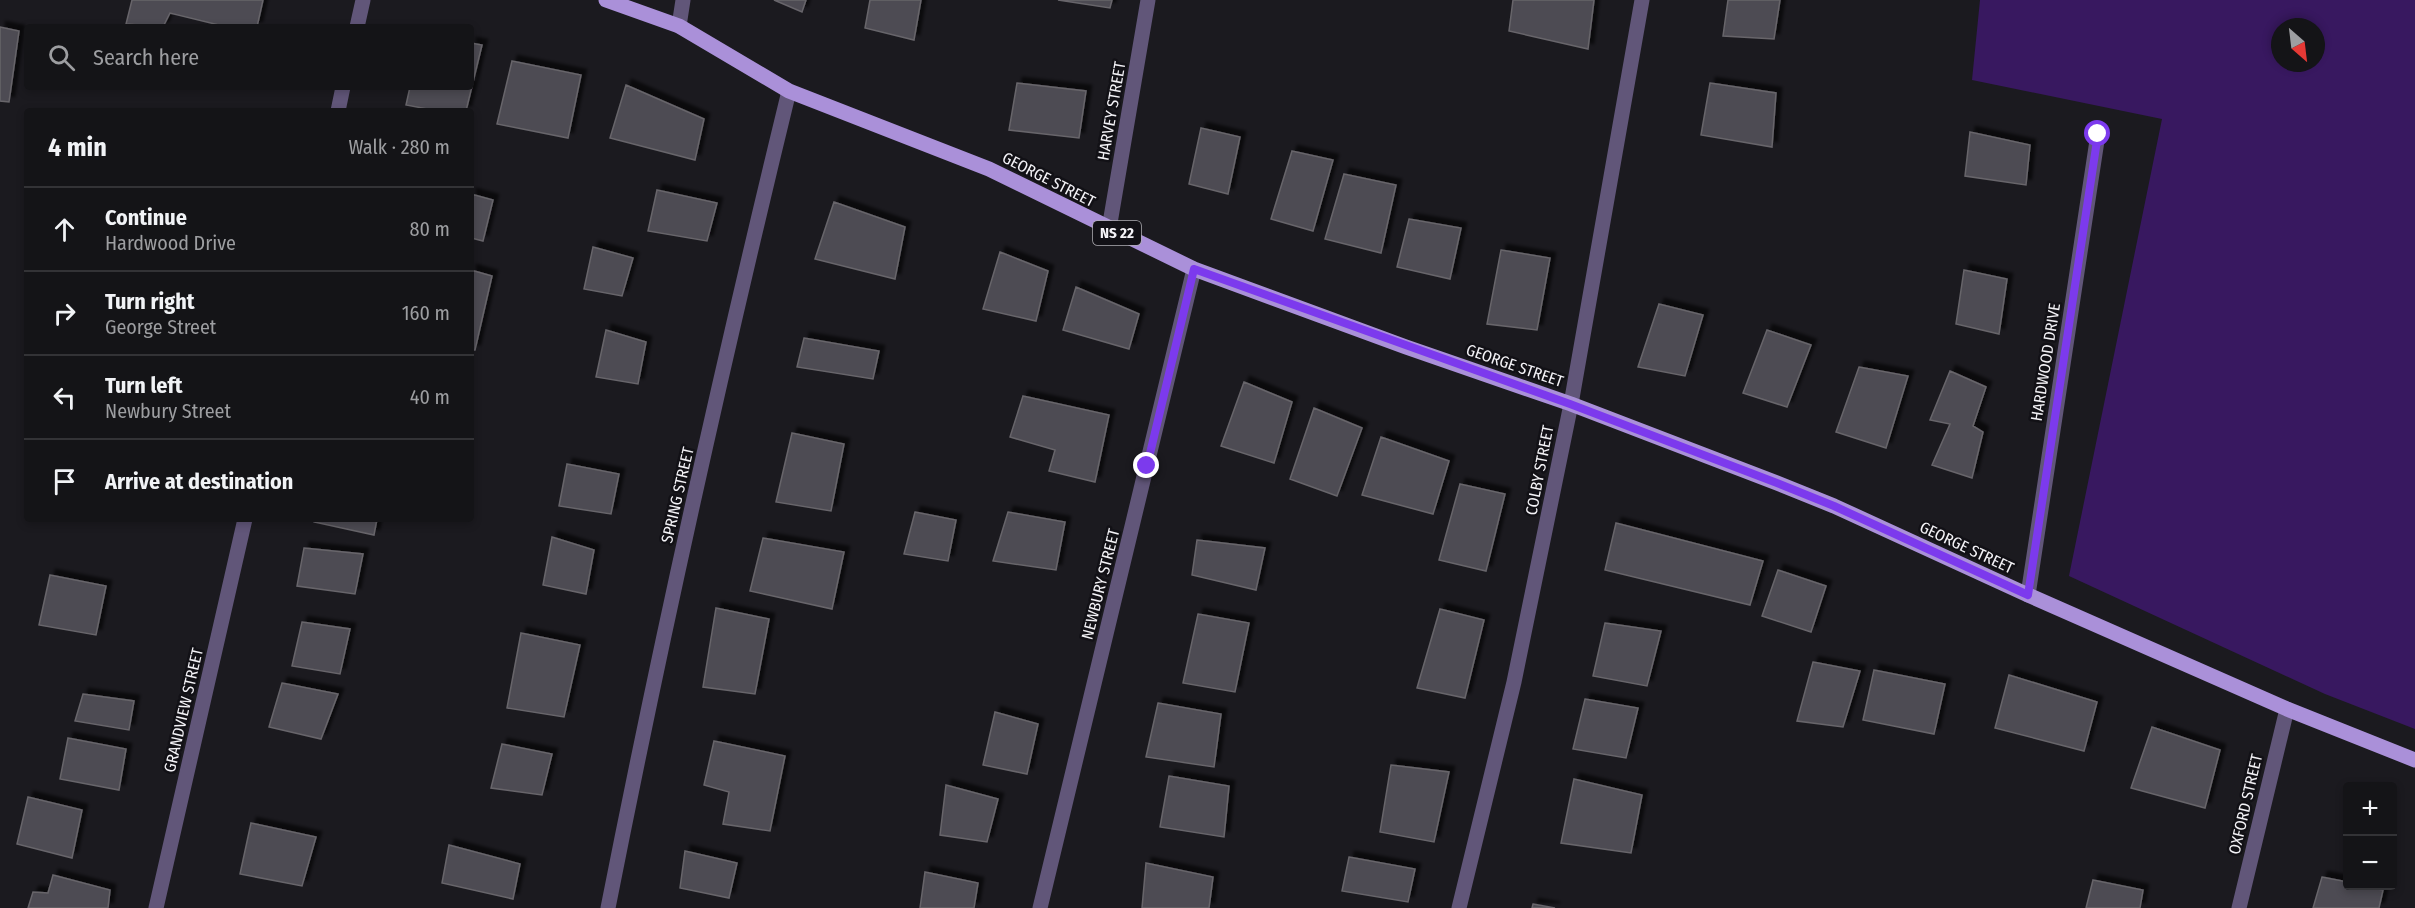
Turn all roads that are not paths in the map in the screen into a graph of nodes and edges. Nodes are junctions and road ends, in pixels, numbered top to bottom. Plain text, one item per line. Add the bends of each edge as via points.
1 (363, 0) edge
2 (606, 0) edge
3 (683, 0) edge
4 (1148, 0) edge
5 (1642, 0) edge
6 (358, 24) edge
7 (679, 26) junction
8 (342, 90) edge
9 (789, 91) junction
10 (339, 108) edge
11 (2098, 134) dead end
12 (1109, 229) junction
13 (1194, 269) junction
14 (1570, 404) junction
15 (244, 522) edge
16 (2028, 595) junction
17 (2286, 709) junction
18 (2415, 760) edge
19 (156, 908) edge
20 (608, 908) edge
21 (1040, 908) edge
22 (1459, 908) edge
23 (2240, 908) edge

1 - 6 street
2 - 7 main road, GEORGE STREET / NS 22
3 - 7 street
4 - 12 street, HARVEY STREET
5 - 14 street, COLBY STREET
7 - 9 main road, GEORGE STREET / NS 22
8 - 10 street
9 - 12 main road, GEORGE STREET / NS 22 via 989,169
9 - 20 street, SPRING STREET via 737,304
11 - 16 street, HARDWOOD DRIVE
12 - 13 main road, GEORGE STREET / NS 22
13 - 14 main road, GEORGE STREET / NS 22
13 - 21 street, NEWBURY STREET
14 - 16 main road, GEORGE STREET / NS 22 via 1834,506
14 - 22 street, COLBY STREET via 1514,682
15 - 19 street, GRANDVIEW STREET
16 - 17 main road, GEORGE STREET / NS 22
17 - 18 main road, GEORGE STREET / NS 22
17 - 23 street, OXFORD STREET

